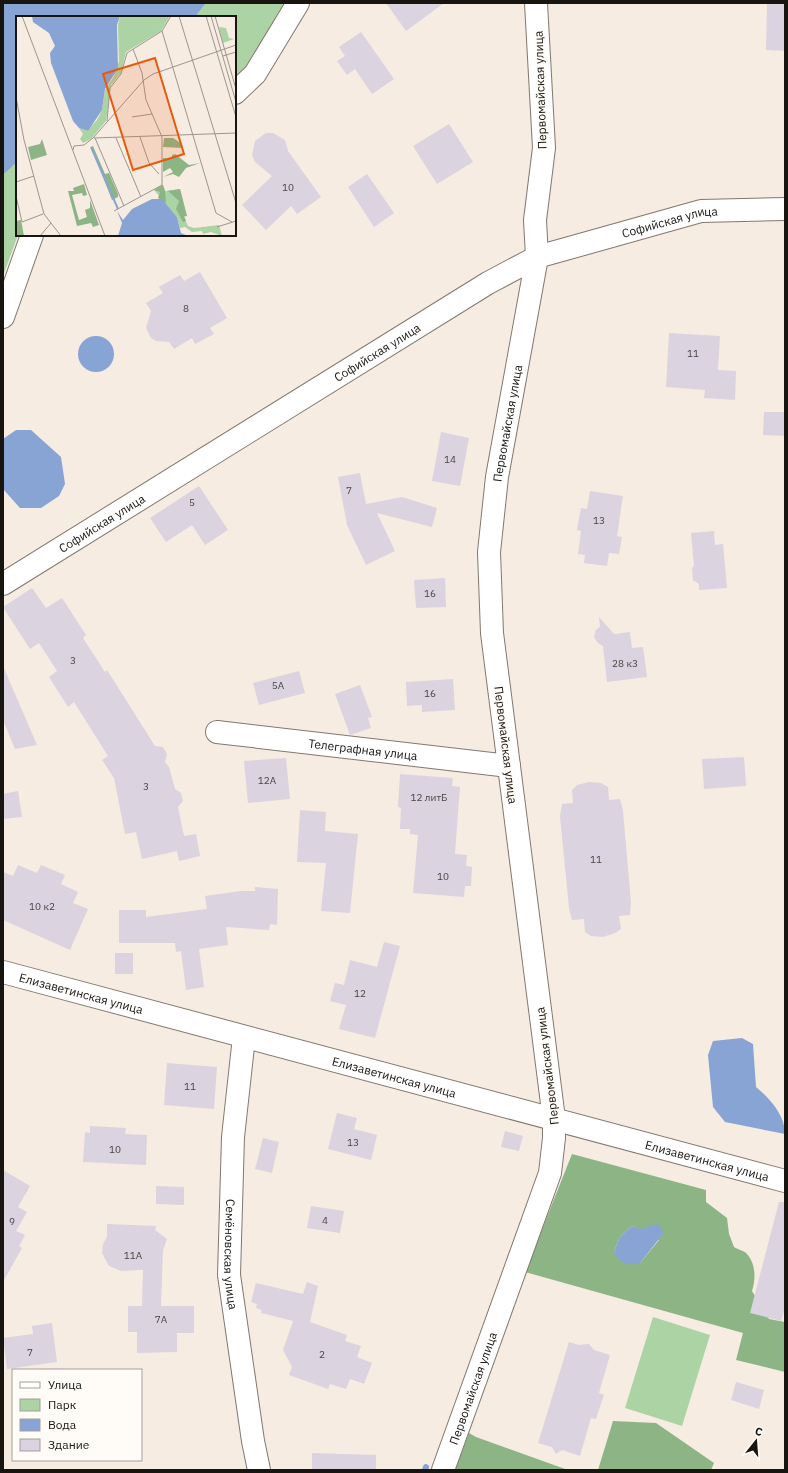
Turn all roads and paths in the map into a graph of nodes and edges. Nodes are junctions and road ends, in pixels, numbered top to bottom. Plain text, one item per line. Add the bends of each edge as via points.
1 (298, 3) edge
2 (536, 3) edge
3 (236, 91) edge
4 (785, 210) edge
5 (32, 236) edge
6 (537, 257) junction
7 (3, 317) edge
8 (3, 584) edge
9 (217, 732) dead end
10 (509, 766) junction
11 (3, 972) edge
12 (244, 1037) junction
13 (554, 1119) junction
14 (785, 1181) edge
15 (259, 1470) edge
16 (443, 1470) edge

1 - 3 street via 254,74
2 - 6 street, Первомайская улица via 544,148 535,220
4 - 6 street, Софийская улица via 701,212
5 - 7 street
6 - 8 street, Софийская улица via 488,283
6 - 10 street, Первомайская улица via 497,477 489,552 492,633
9 - 10 street, Телеграфная улица
10 - 13 street, Первомайская улица
11 - 12 street, Елизаветинская улица
12 - 13 street, Елизаветинская улица
12 - 15 street, Семёновская улица via 234,1137 229,1275
13 - 14 street, Елизаветинская улица
13 - 16 street, Первомайская улица via 550,1173

